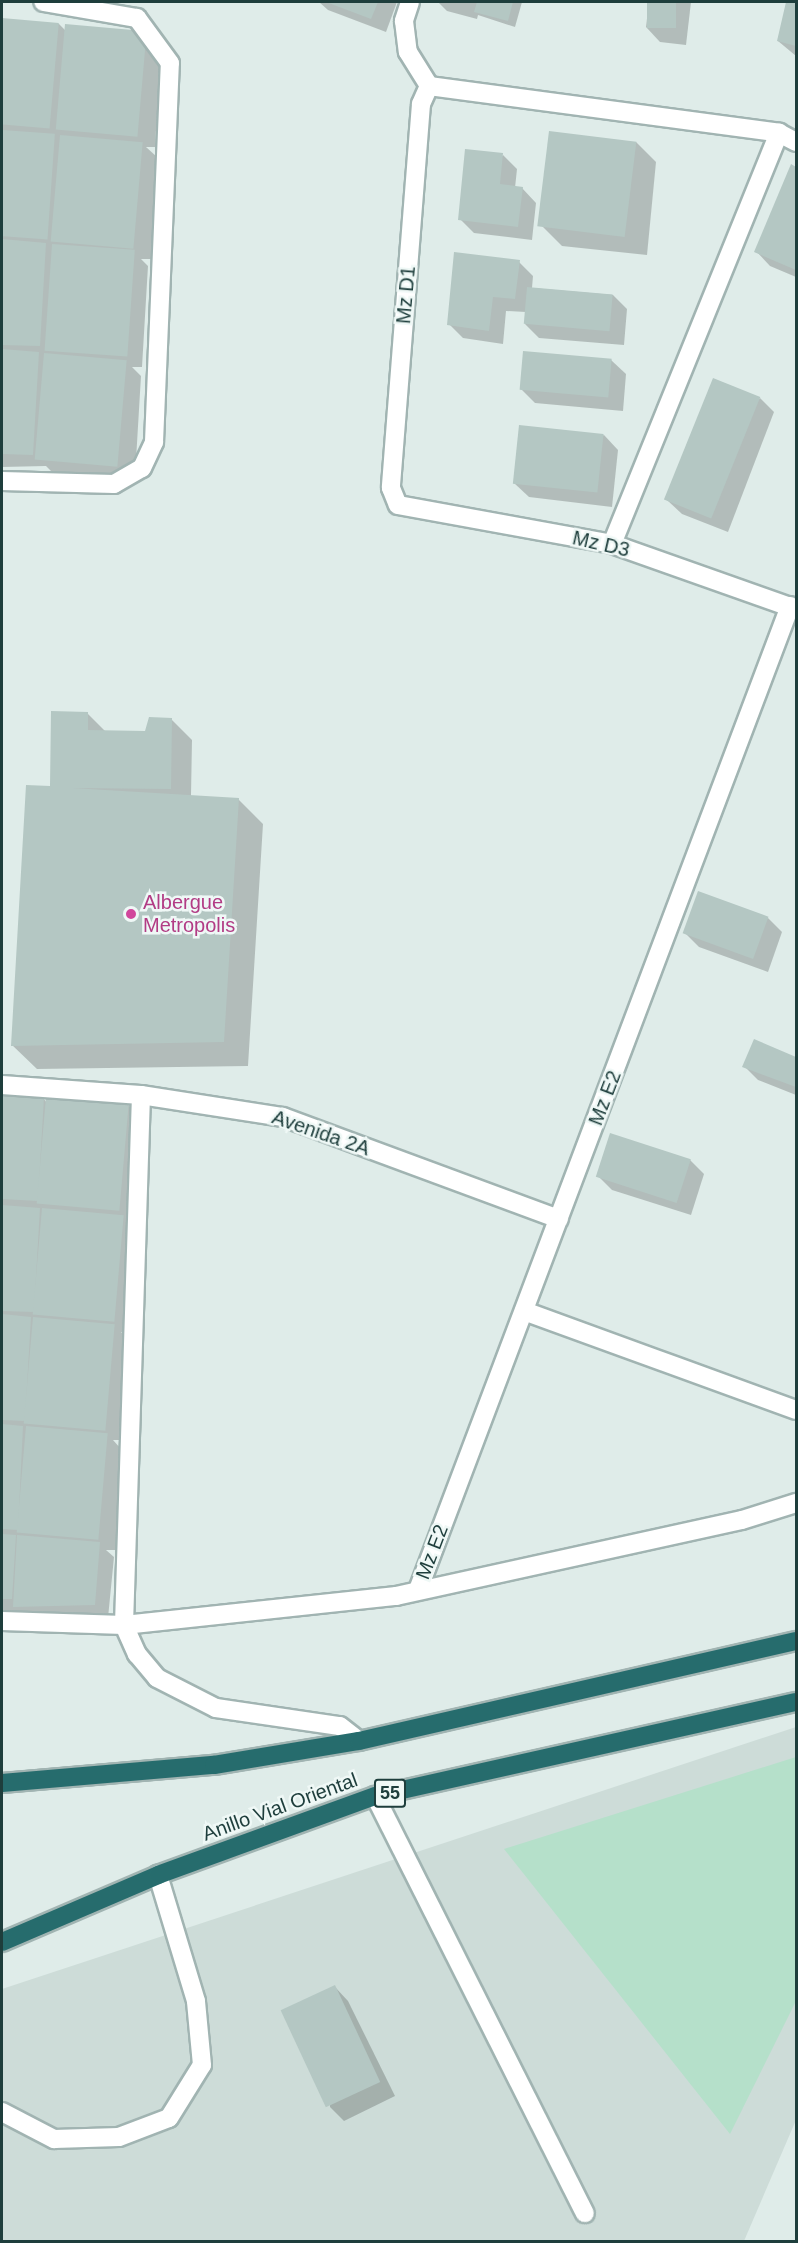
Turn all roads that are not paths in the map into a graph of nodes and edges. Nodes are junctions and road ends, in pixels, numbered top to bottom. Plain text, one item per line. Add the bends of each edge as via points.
1 (43, 2) edge
2 (410, 2) edge
3 (429, 86) junction
4 (779, 133) junction
5 (796, 142) edge
6 (2, 481) edge
7 (398, 505) joint
8 (612, 544) junction
9 (793, 607) edge
10 (2, 1085) edge
11 (141, 1095) junction
12 (559, 1220) junction
13 (524, 1311) junction
14 (796, 1410) edge
15 (796, 1503) edge
16 (418, 1590) junction
17 (2, 1622) edge
18 (124, 1625) junction
19 (796, 1641) edge
20 (796, 1702) edge
21 (359, 1741) junction
22 (2, 1783) edge
23 (375, 1796) junction
24 (158, 1875) junction
25 (2, 1942) edge
26 (2, 2112) edge
27 (585, 2213) dead end

1 - 6 street via 137,18 170,63 154,442 142,468 114,484
2 - 3 street via 404,21 408,52
3 - 4 street
3 - 7 street, Mz D1 via 421,104 391,488
4 - 5 street
4 - 8 street
7 - 8 street, Mz D3
8 - 9 street, Mz D3
9 - 12 street, Mz E2
10 - 11 street, Avenida 2A
11 - 12 street, Avenida 2A via 283,1117
11 - 18 street
12 - 13 street, Mz E2
13 - 14 street
13 - 16 street, Mz E2
15 - 16 street via 741,1520
16 - 18 street via 396,1596
17 - 18 street
18 - 21 street via 137,1654 157,1678 216,1708 340,1726
19 - 21 highway, Anillo Vial Oriental
20 - 23 highway, Anillo Vial Oriental / 55
21 - 22 highway, Anillo Vial Oriental via 214,1765
23 - 24 highway, Anillo Vial Oriental / 55
23 - 27 street
24 - 25 highway, Anillo Vial Oriental / 55
24 - 26 street via 196,2001 202,2065 169,2118 119,2137 54,2139

